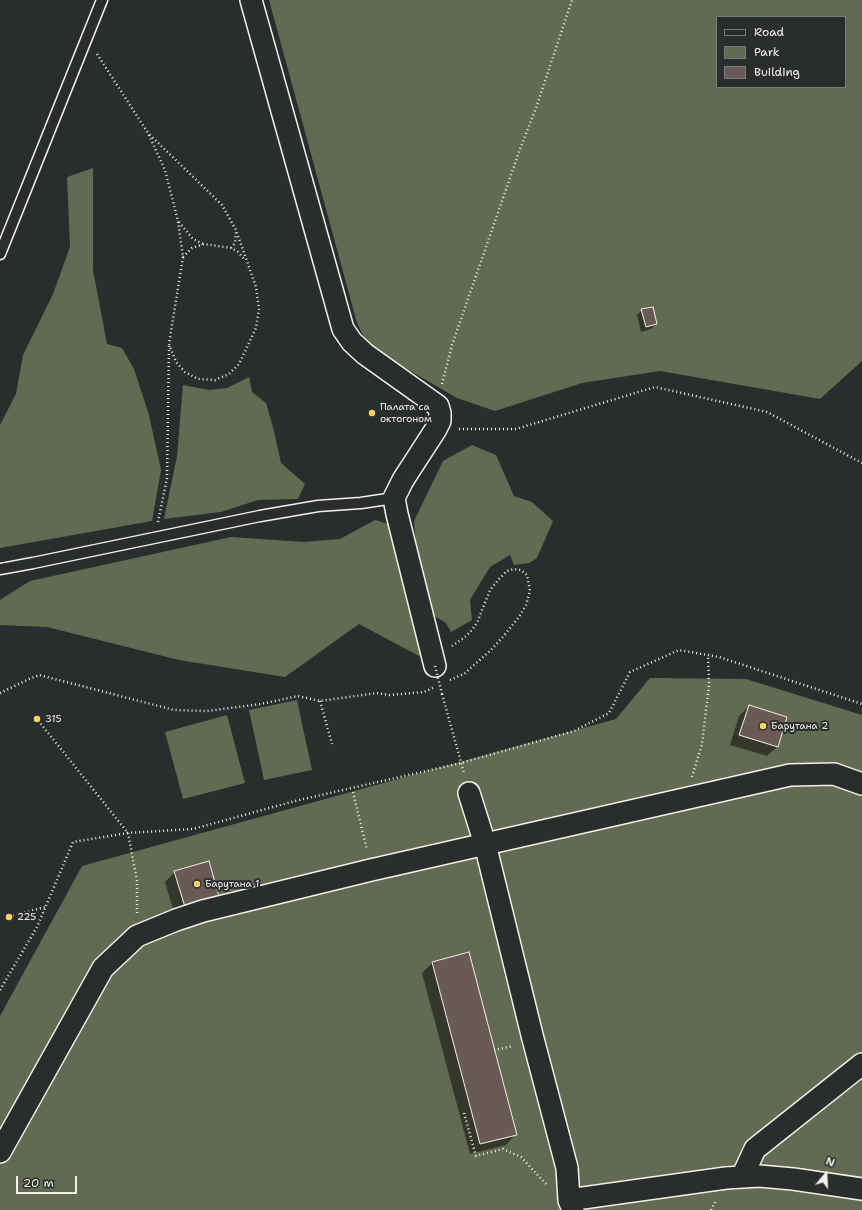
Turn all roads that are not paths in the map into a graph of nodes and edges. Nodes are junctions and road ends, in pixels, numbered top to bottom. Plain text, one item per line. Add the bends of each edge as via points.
1 (102, 0) edge
2 (251, 0) edge
3 (0, 254) edge
4 (394, 498) junction
5 (0, 569) edge
6 (434, 662) road end
7 (862, 784) edge
8 (469, 793) road end
9 (485, 844) junction
10 (862, 1064) edge
11 (0, 1152) edge
12 (742, 1177) junction
13 (862, 1189) edge
14 (571, 1205) edge

1 - 3 lane
2 - 4 street via 343,329 365,354 438,406 440,421
4 - 5 lane via 318,506 260,516
4 - 6 street
7 - 9 street via 834,774 790,775
8 - 9 street
9 - 11 street via 203,911 138,936 103,968
9 - 14 street via 567,1168
10 - 12 street via 755,1149
12 - 13 street via 793,1179
12 - 14 street

